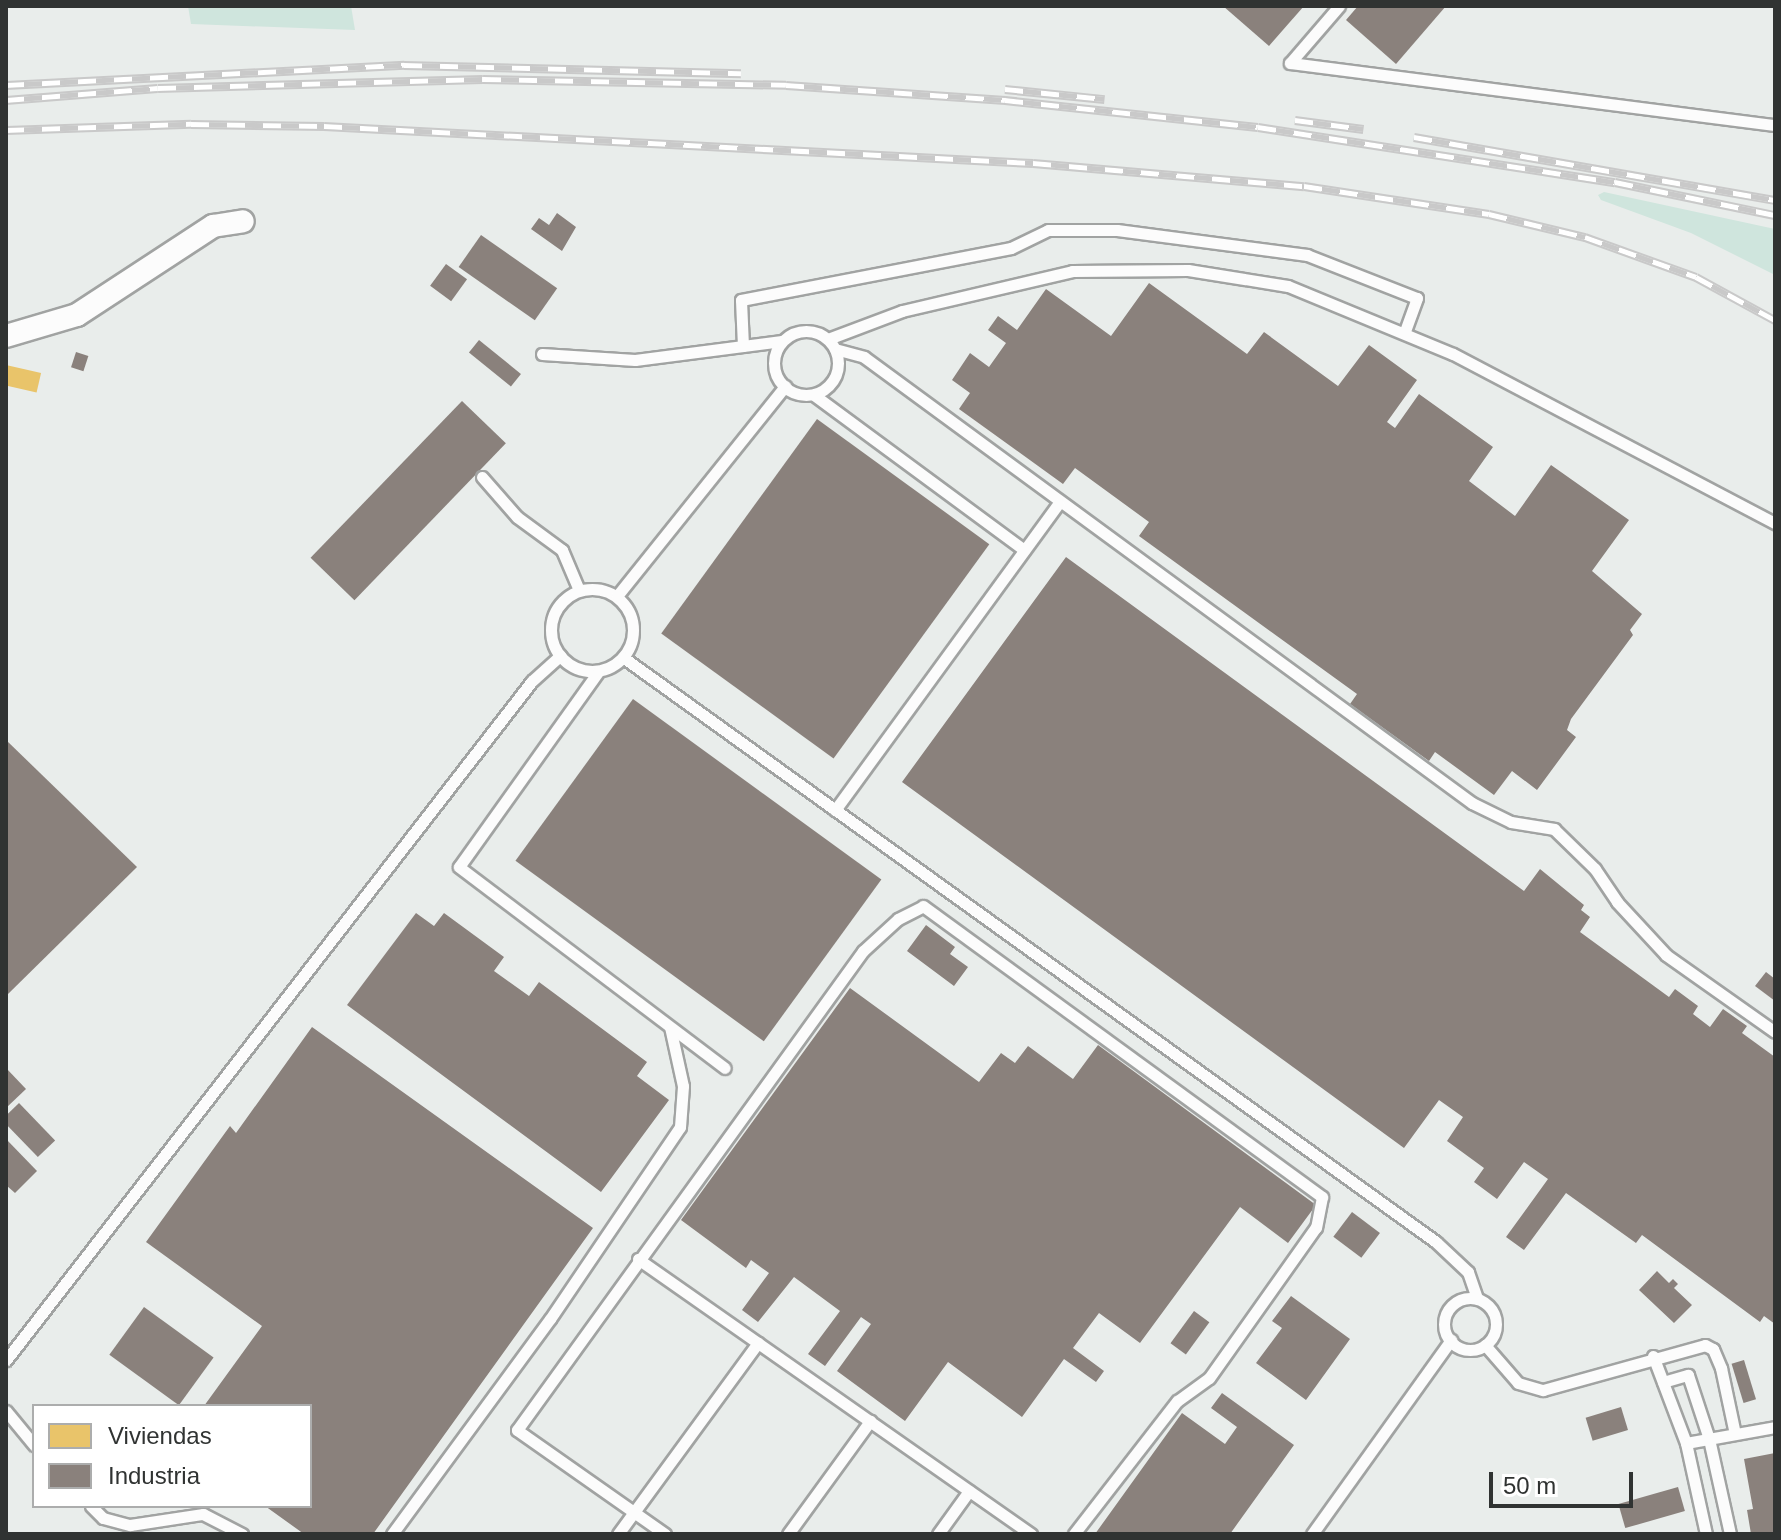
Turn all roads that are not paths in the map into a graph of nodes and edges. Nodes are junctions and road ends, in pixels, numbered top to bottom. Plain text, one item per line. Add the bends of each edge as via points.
1 (1339, 6) edge
2 (1775, 125) edge
3 (243, 221) dead end
4 (1404, 333) junction
5 (6, 336) edge
6 (782, 341) junction
7 (831, 344) junction
8 (743, 346) junction
9 (542, 354) dead end
10 (785, 386) junction
11 (814, 395) junction
12 (482, 477) dead end
13 (1058, 504) junction
14 (1775, 523) edge
15 (1024, 550) junction
16 (579, 590) junction
17 (617, 596) junction
18 (560, 656) junction
19 (624, 658) junction
20 (598, 672) junction
21 (835, 810) junction
22 (670, 1027) junction
23 (1775, 1032) edge
24 (725, 1068) dead end
25 (638, 1259) junction
26 (1477, 1298) junction
27 (1451, 1340) junction
28 (758, 1343) junction
29 (1485, 1345) junction
30 (1653, 1356) junction
31 (6, 1360) edge
32 (1663, 1382) junction
33 (6, 1411) edge
34 (870, 1421) junction
35 (1775, 1427) edge
36 (1735, 1434) junction
37 (1709, 1439) junction
38 (32, 1443) edge
39 (1686, 1443) junction
40 (969, 1491) junction
41 (93, 1508) edge
42 (634, 1512) junction
43 (242, 1534) edge
44 (392, 1534) edge
45 (618, 1534) edge
46 (665, 1534) edge
47 (788, 1534) edge
48 (938, 1534) edge
49 (1031, 1534) edge
50 (1074, 1534) edge
51 (1312, 1534) edge
52 (1706, 1534) edge
53 (1730, 1534) edge

1 - 2 lane via 1290,63
3 - 5 street via 213,226 77,315
4 - 7 lane via 1288,286 1159,270 1072,271 902,311
4 - 8 lane via 1417,298 1307,255 1117,230 1048,230 1011,248 741,300
4 - 14 lane
6 - 7 lane via 804,331
6 - 8 lane
6 - 10 lane via 774,365
7 - 11 lane via 836,374
7 - 13 lane via 864,357
8 - 9 lane via 635,360
10 - 11 lane
10 - 17 lane
11 - 15 lane
12 - 16 lane via 517,517 562,550
13 - 15 lane
13 - 23 lane via 1472,803 1511,822 1554,829 1595,869 1617,902 1666,955
15 - 21 lane
16 - 17 lane via 597,588
16 - 18 lane via 558,606 551,628
17 - 19 lane via 633,619 633,639
18 - 20 lane via 571,665
18 - 31 lane via 532,681
19 - 20 lane
19 - 21 lane
20 - 22 lane via 459,867
21 - 26 lane via 1436,1242 1468,1272
22 - 24 lane
22 - 44 lane via 683,1086 680,1127 583,1273
25 - 28 lane
25 - 42 lane via 517,1430
25 - 50 lane via 863,951 898,919 923,906 952,922 1322,1197 1316,1227 1209,1378 1177,1401
26 - 27 lane via 1460,1300 1447,1312 1445,1328
26 - 29 lane via 1495,1315 1495,1331
27 - 29 lane via 1469,1349
27 - 51 lane
28 - 34 lane
28 - 42 lane
29 - 30 lane via 1518,1383 1530,1389 1560,1386
30 - 32 lane
30 - 36 lane via 1690,1345 1713,1349
32 - 37 lane via 1688,1375
32 - 39 lane
33 - 38 lane
34 - 40 lane
34 - 47 lane
35 - 36 lane
36 - 37 lane
37 - 39 lane
37 - 53 lane
39 - 52 lane
40 - 48 lane
40 - 49 lane
41 - 43 lane via 103,1518 130,1525 203,1514
42 - 45 lane
42 - 46 lane

